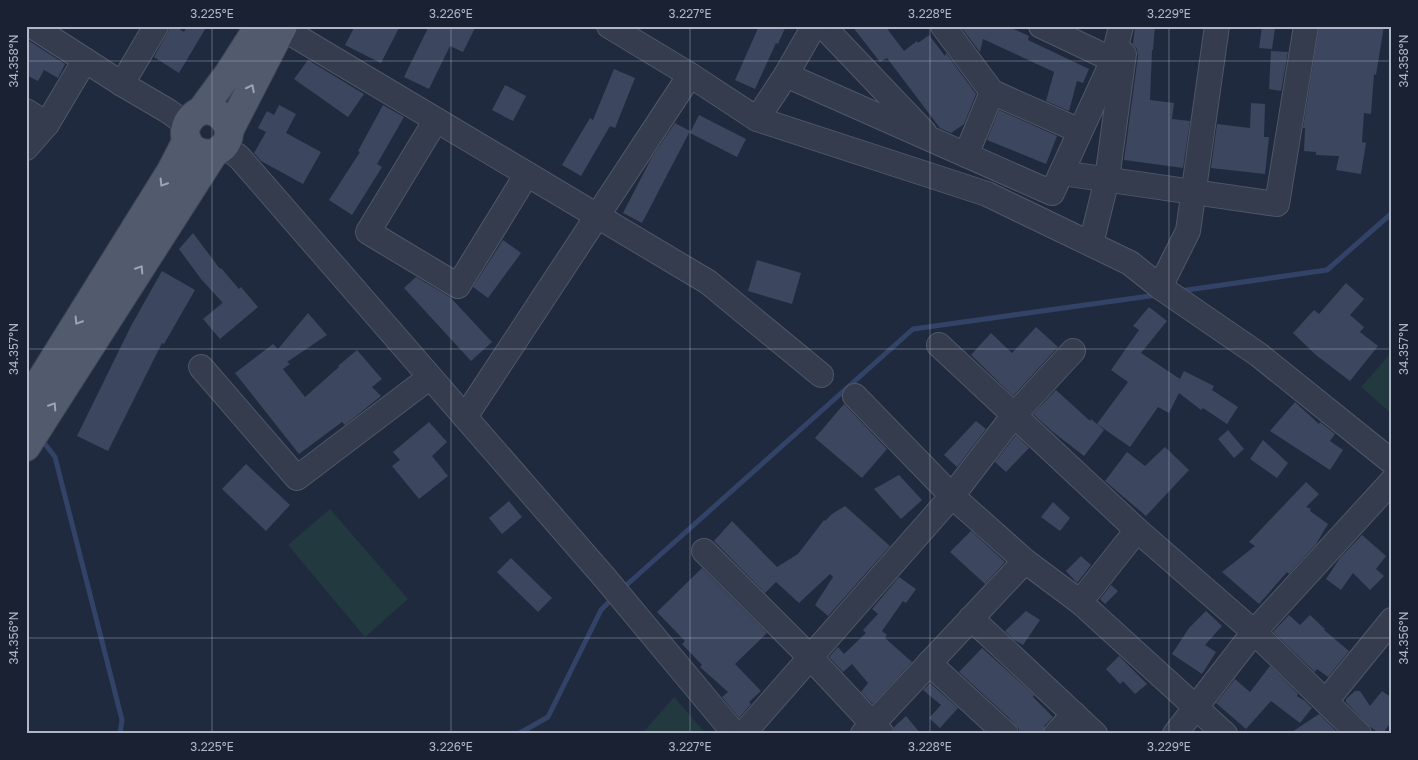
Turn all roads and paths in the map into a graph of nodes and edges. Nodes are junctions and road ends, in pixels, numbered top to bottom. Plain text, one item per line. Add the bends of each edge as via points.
1 (32, 26) edge
2 (57, 26) edge
3 (156, 26) edge
4 (609, 26) edge
5 (814, 26) edge
6 (823, 26) edge
7 (943, 26) edge
8 (1041, 26) edge
9 (1121, 26) edge
10 (1127, 26) edge
11 (1217, 26) edge
12 (1306, 26) edge
13 (274, 27) edge
14 (639, 34) edge
15 (85, 60) junction
16 (1112, 60) junction
17 (690, 75) junction
18 (786, 75) junction
19 (125, 78) junction
20 (992, 92) junction
21 (26, 111) edge
22 (757, 119) junction
23 (436, 120) junction
24 (192, 123) junction
25 (47, 124) junction
26 (1080, 131) junction
27 (931, 140) junction
28 (223, 143) junction
29 (26, 148) edge
30 (966, 155) junction
31 (1062, 173) junction
32 (527, 174) junction
33 (1107, 179) junction
34 (1194, 192) junction
35 (597, 216) junction
36 (1091, 244) junction
37 (1160, 287) junction
38 (938, 345) dead end
39 (1073, 351) dead end
40 (200, 367) dead end
41 (822, 375) dead end
42 (430, 377) junction
43 (856, 396) dead end
44 (26, 404) edge
45 (1014, 414) junction
46 (465, 418) junction
47 (26, 447) edge
48 (1392, 462) edge
49 (1392, 481) edge
50 (952, 496) junction
51 (1137, 530) junction
52 (704, 551) dead end
53 (1025, 561) junction
54 (1080, 602) junction
55 (971, 618) junction
56 (1392, 620) edge
57 (1254, 632) junction
58 (810, 657) junction
59 (929, 663) junction
60 (1326, 702) junction
61 (1196, 708) junction
62 (1074, 714) junction
63 (873, 730) edge
64 (736, 734) edge
65 (743, 734) edge
66 (1006, 734) edge
67 (1056, 734) edge
68 (1094, 734) edge
69 (1175, 734) edge
70 (1225, 734) edge
71 (1359, 734) edge

1 - 15 street
2 - 19 street
3 - 19 street
4 - 14 street
5 - 18 street
6 - 27 street
7 - 20 street
8 - 16 street
9 - 16 street
10 - 33 street
11 - 34 street
12 - 34 street via 1276,204
13 - 23 street
13 - 24 main road via 233,66
28 -> 13 main road
14 - 17 street
15 - 19 street
15 - 25 street
16 - 26 street
17 - 22 street
17 - 35 street
18 - 22 street
18 - 27 street
19 - 24 street via 183,108
20 - 26 street
20 - 30 street
21 - 25 street
22 - 36 street via 987,194
23 - 32 street
23 - 32 street via 368,232 450,282 458,286
24 - 28 main road via 195,151 201,154
24 - 28 main road via 209,110 216,112 228,124
24 -> 44 main road via 171,171
25 - 29 street
26 - 31 street
27 - 30 street
28 - 42 street via 239,157
47 -> 28 main road
30 - 31 street via 1052,194
31 - 33 street
32 - 35 street
33 - 34 street
33 - 36 street
34 - 37 street via 1188,231
35 - 41 street via 708,282
35 - 46 street
36 - 37 street via 1130,263
37 - 48 street via 1259,355
38 - 45 street
39 - 45 street
40 - 42 street via 298,478
42 - 46 street
43 - 50 street
45 - 50 street
45 - 51 street
46 - 64 street
49 - 57 street
50 - 53 street
50 - 58 street
51 - 54 street
51 - 57 street
52 - 58 street
53 - 54 street
53 - 55 street
54 - 61 street
55 - 59 street
55 - 62 street
56 - 60 street
57 - 60 street
57 - 61 street
58 - 63 street
58 - 65 street
59 - 63 street
59 - 66 street
60 - 71 street
61 - 69 street
61 - 70 street
62 - 67 street
62 - 68 street

